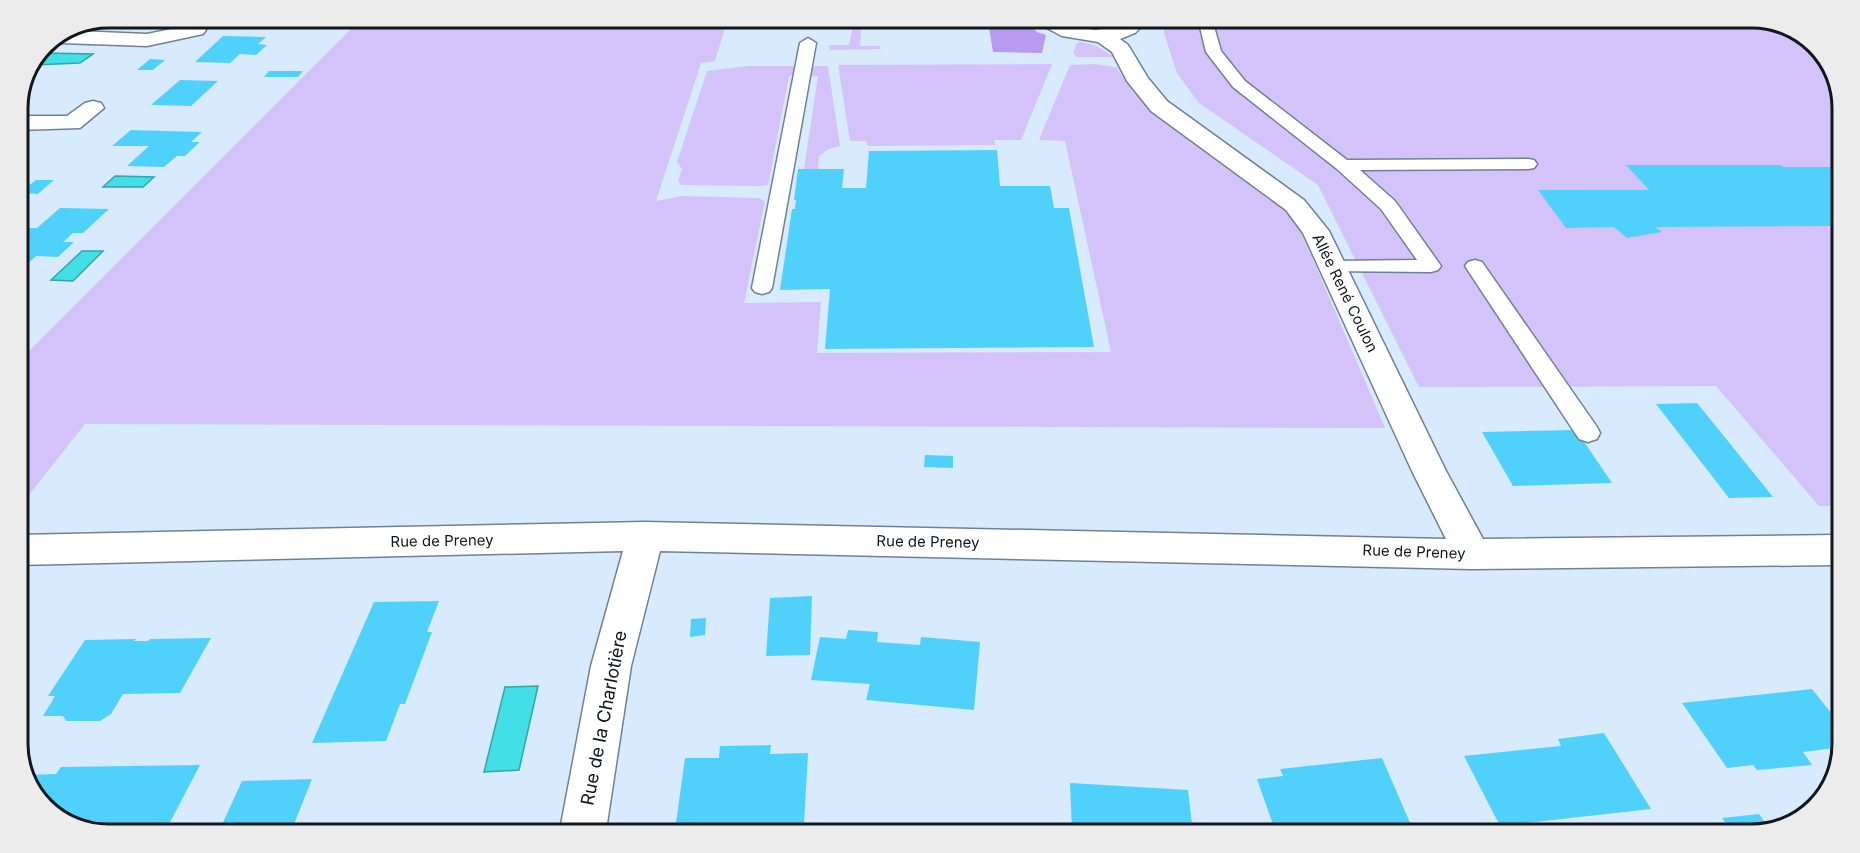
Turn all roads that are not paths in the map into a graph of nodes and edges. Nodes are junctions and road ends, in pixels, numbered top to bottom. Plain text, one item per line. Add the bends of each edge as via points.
1 (1064, 28) edge
2 (1129, 28) edge
3 (1207, 28) edge
4 (196, 30) dead end
5 (1102, 35) junction
6 (72, 37) edge
7 (808, 43) dead end
8 (93, 108) dead end
9 (29, 123) edge
10 (1528, 164) dead end
11 (1343, 165) junction
12 (1475, 266) dead end
13 (1333, 267) junction
14 (762, 288) dead end
15 (1588, 433) dead end
16 (645, 536) junction
17 (29, 550) edge
18 (1832, 550) edge
19 (1472, 554) junction
20 (584, 824) edge

1 - 5 street
2 - 5 street
3 - 11 lane via 1214,52 1239,84
4 - 6 street via 147,40
5 - 13 street, Allée René Coulon via 1120,49 1138,81 1159,106 1295,205 1316,231
7 - 14 lane
8 - 9 street via 72,123
10 - 11 lane
11 - 13 lane via 1388,205 1431,266
12 - 15 lane
13 - 19 street, Allée René Coulon
16 - 17 street, Rue de Preney
16 - 19 street, Rue de Preney
16 - 20 street, Rue de la Charlotière via 611,666
18 - 19 street, Rue de Preney

